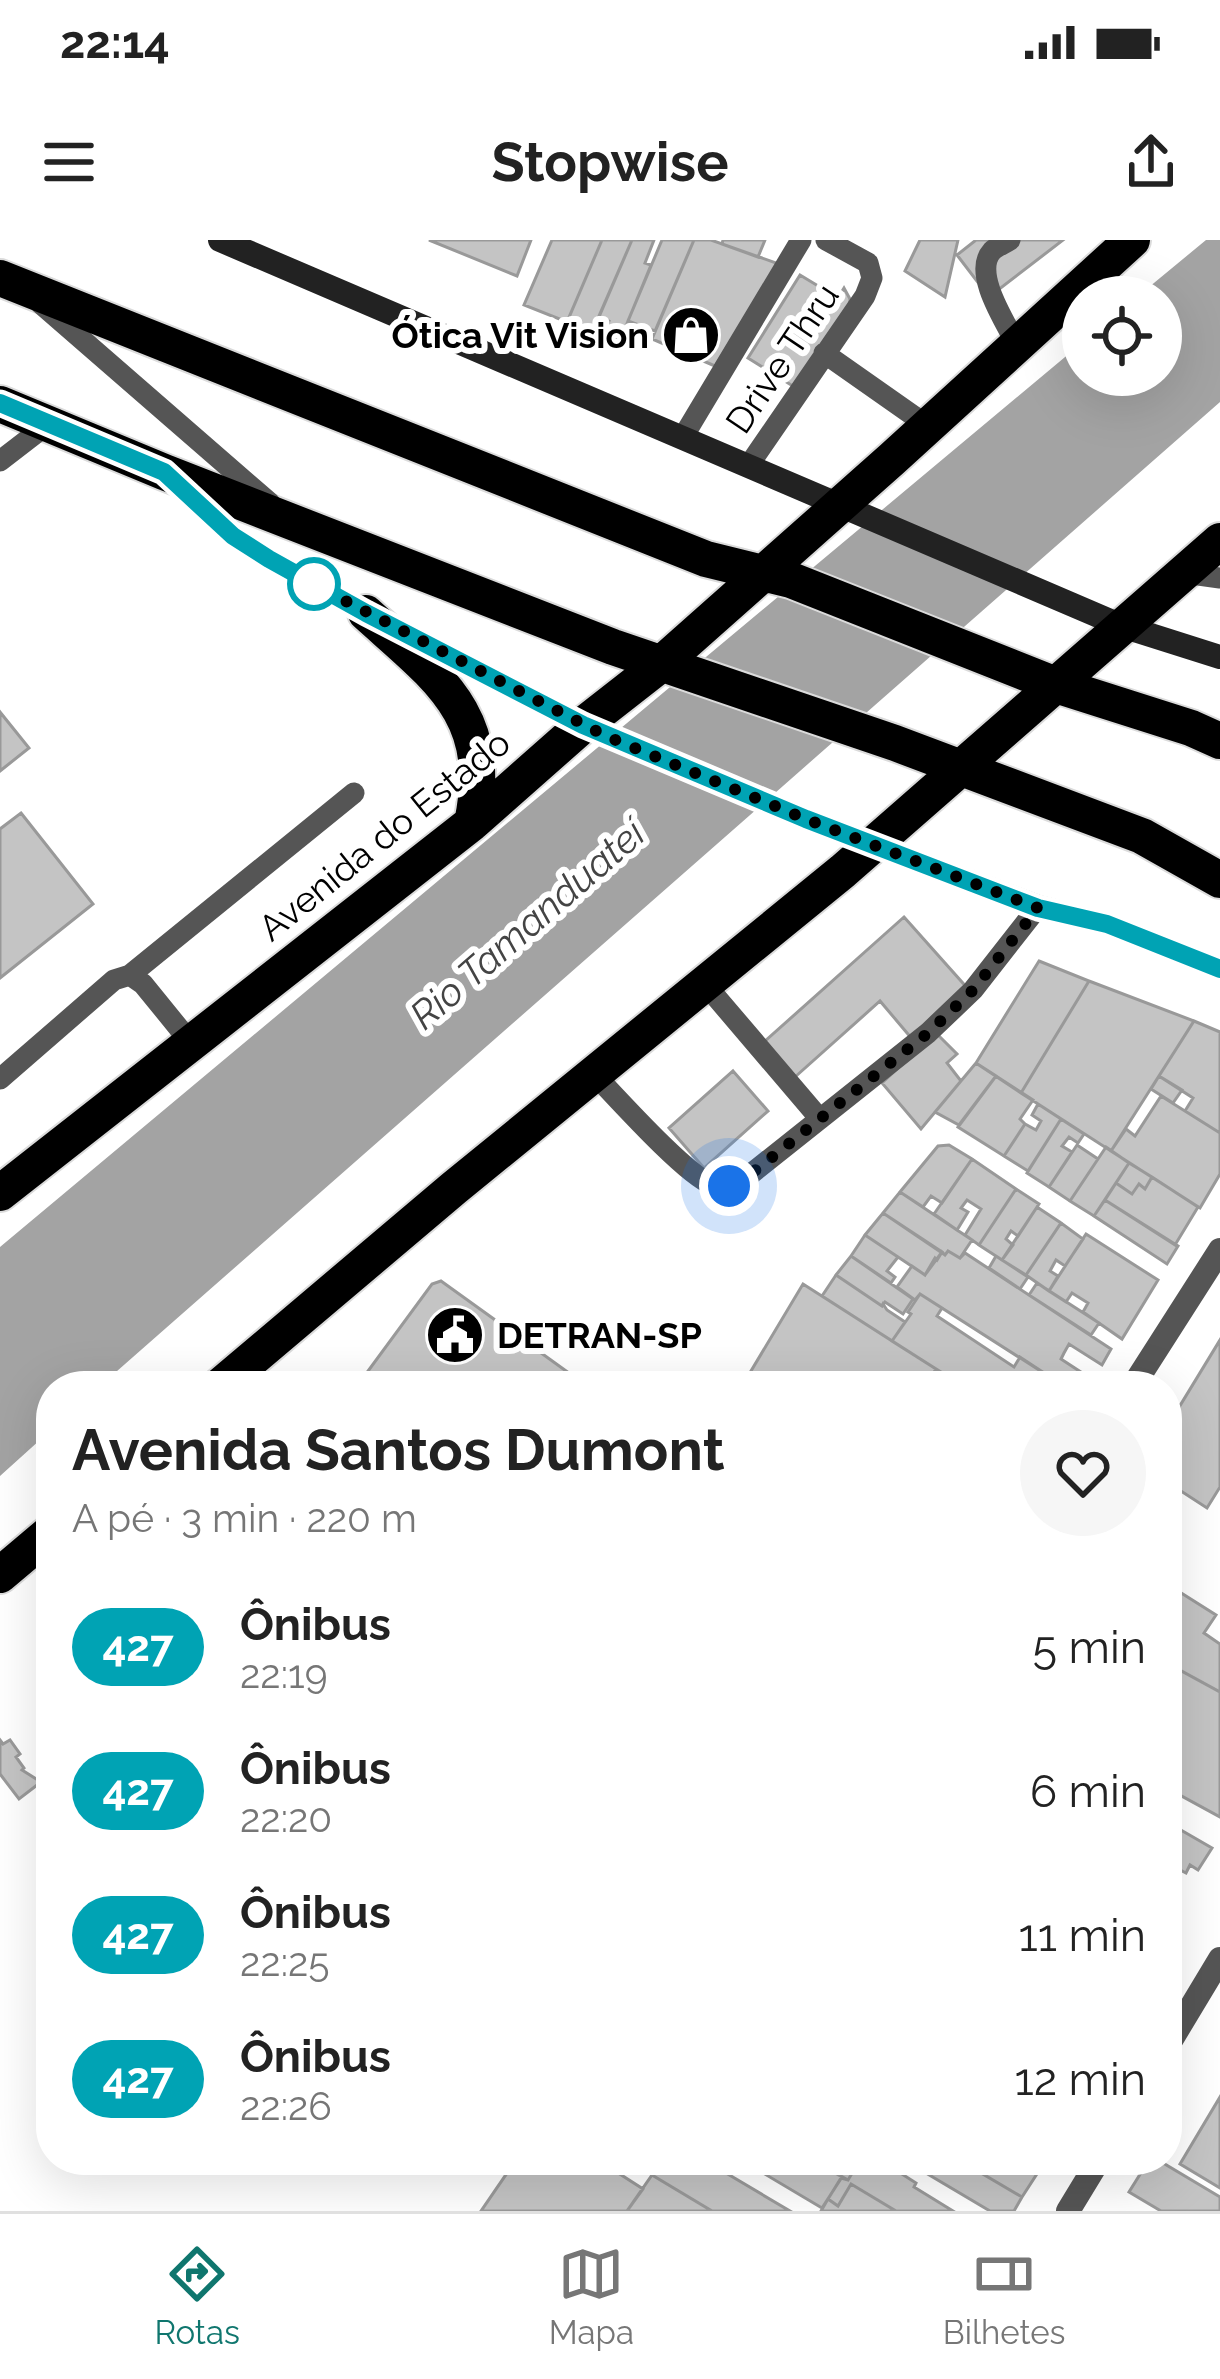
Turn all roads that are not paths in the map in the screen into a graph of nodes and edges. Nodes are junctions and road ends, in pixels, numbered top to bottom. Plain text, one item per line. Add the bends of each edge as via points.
1 (220, 240) edge
2 (801, 240) edge
3 (826, 240) edge
4 (1010, 240) edge
5 (1132, 240) edge
6 (11, 283) edge
7 (1017, 345) junction
8 (824, 353) junction
9 (0, 404) edge
10 (48, 424) junction
11 (928, 426) junction
12 (683, 437) junction
13 (0, 460) edge
14 (749, 465) junction
15 (164, 472) junction
16 (854, 510) junction
17 (295, 524) junction
18 (1220, 542) edge
19 (778, 576) junction
20 (1202, 576) edge
21 (366, 613) junction
22 (1122, 626) junction
23 (1220, 657) edge
24 (668, 667) junction
25 (1056, 685) junction
26 (595, 730) junction
27 (1220, 740) edge
28 (962, 768) junction
29 (354, 793) dead end
30 (472, 823) junction
31 (873, 844) junction
32 (1220, 880) edge
33 (1038, 908) junction
34 (1220, 969) edge
35 (130, 975) junction
36 (705, 983) junction
37 (190, 1043) junction
38 (594, 1074) junction
39 (0, 1079) edge
40 (820, 1119) junction
41 (0, 1193) edge
42 (1220, 1250) edge
43 (238, 1371) edge
44 (1143, 1371) edge
45 (36, 1545) edge
46 (0, 1575) edge
47 (1220, 1959) edge
48 (1182, 2022) edge
49 (1090, 2175) edge
50 (1068, 2211) edge

1 - 12 main road
2 - 12 lane, Drive Thru
3 - 8 lane, Drive Thru via 868,263 872,278
4 - 7 lane via 991,253 986,282
5 - 7 highway, Avenida do Estado
6 - 17 lane
6 - 19 highway via 706,559
7 - 11 highway, Avenida do Estado
8 - 11 lane
8 - 14 lane, Drive Thru
9 - 10 highway
10 - 13 lane
10 - 15 highway
11 - 16 highway, Avenida do Estado
12 - 14 main road
14 - 16 main road
15 - 17 highway
15 - 21 main road via 233,536
16 - 19 highway, Avenida do Estado
16 - 22 main road
17 - 24 highway
18 - 20 highway
19 - 24 highway, Avenida do Estado
19 - 25 highway
20 - 22 highway
21 - 26 main road
21 - 30 highway via 463,712 479,765
22 - 23 main road
22 - 25 highway
24 - 26 highway, Avenida do Estado
24 - 28 highway
25 - 27 highway
25 - 28 highway
26 - 30 highway, Avenida do Estado
26 - 31 main road
28 - 31 highway
28 - 32 highway via 1142,836
29 - 35 lane
30 - 37 highway, Avenida do Estado
31 - 33 main road
31 - 36 highway
33 - 34 main road via 1107,924
33 - 40 lane via 973,990
35 - 37 lane
35 - 39 lane
36 - 38 highway
36 - 40 lane
37 - 41 highway, Avenida do Estado
38 - 40 lane via 710,1184 747,1177
38 - 43 highway
42 - 44 street
45 - 46 highway
47 - 48 street
49 - 50 street

